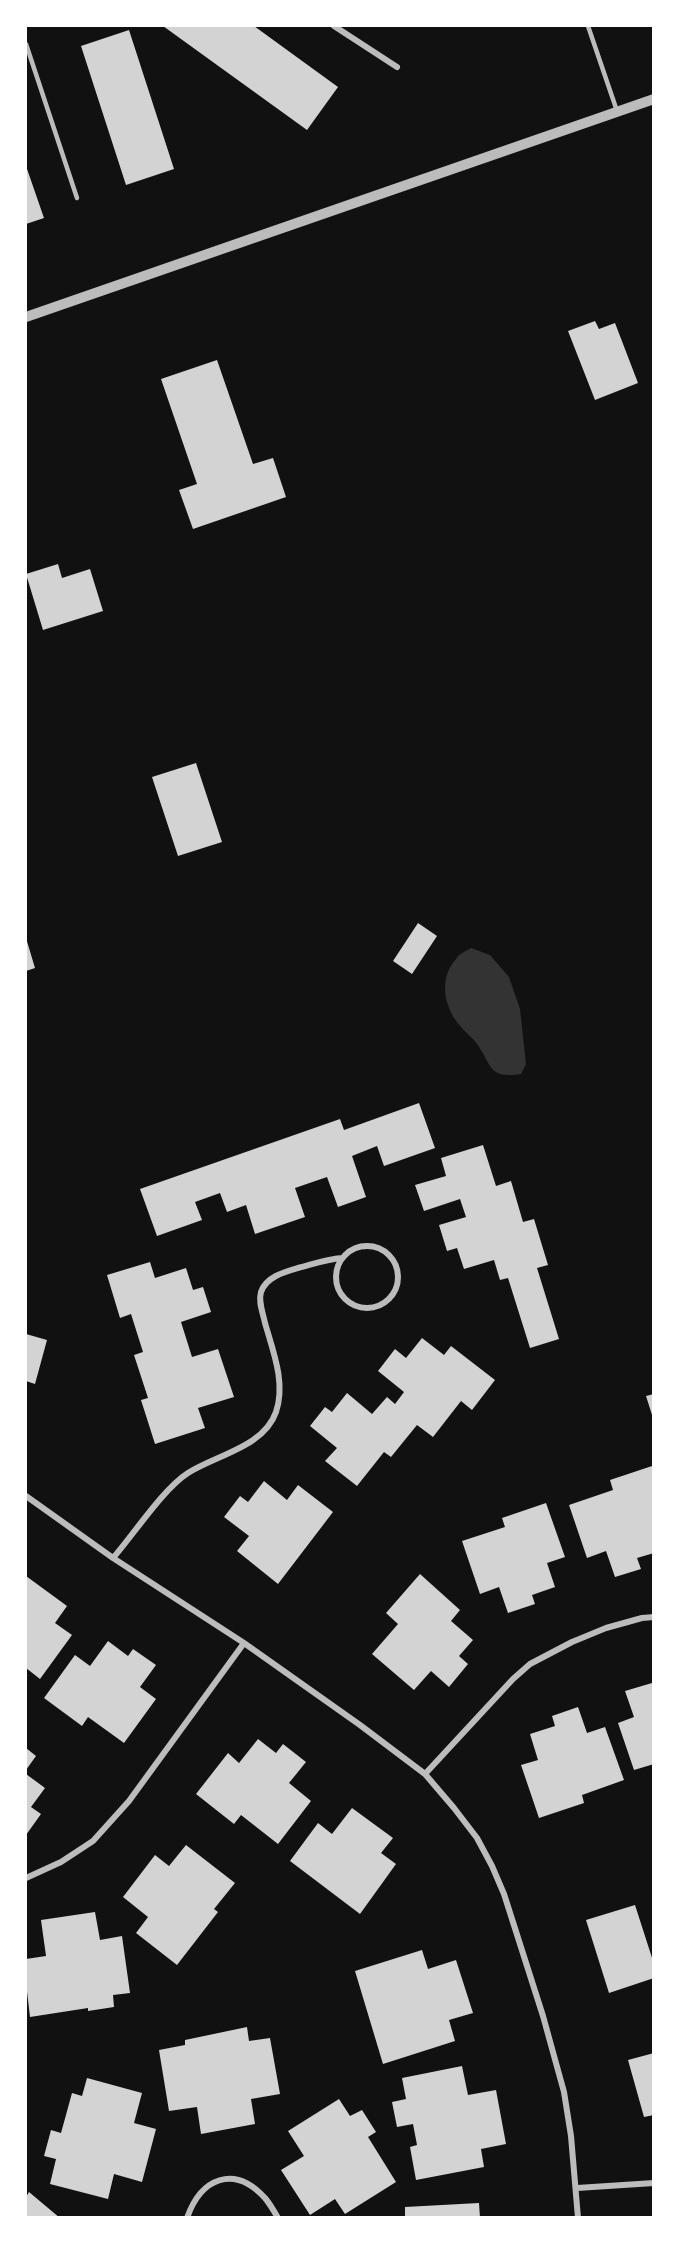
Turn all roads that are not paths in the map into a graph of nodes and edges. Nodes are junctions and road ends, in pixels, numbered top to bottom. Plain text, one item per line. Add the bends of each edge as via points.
1 (334, 26) edge
2 (588, 26) edge
3 (26, 44) edge
4 (397, 67) dead end
5 (654, 99) edge
6 (617, 111) junction
7 (77, 198) dead end
8 (26, 317) edge
9 (342, 1258) junction
10 (26, 1496) edge
11 (113, 1558) junction
12 (654, 1617) edge
13 (244, 1643) junction
14 (425, 1774) junction
15 (26, 1878) edge
16 (654, 2182) edge
17 (577, 2188) junction
18 (187, 2217) edge
19 (278, 2217) edge
20 (578, 2217) edge

1 - 4 street
2 - 6 lane
3 - 7 lane
5 - 6 street
6 - 8 street
9 - 9 street via 336,1280 346,1300 356,1306 378,1306 395,1291 397,1269 383,1251 361,1246
9 - 11 street via 282,1272 261,1290 260,1302 280,1388 275,1414 263,1432 246,1444 175,1483
10 - 11 street
11 - 13 street
12 - 14 street via 606,1628 530,1664
13 - 14 street
13 - 15 street via 129,1801 93,1841
14 - 17 street via 477,1838 504,1894 564,2092
16 - 17 street
17 - 20 street
18 - 19 street via 191,2205 208,2184 221,2178 242,2181 264,2197

